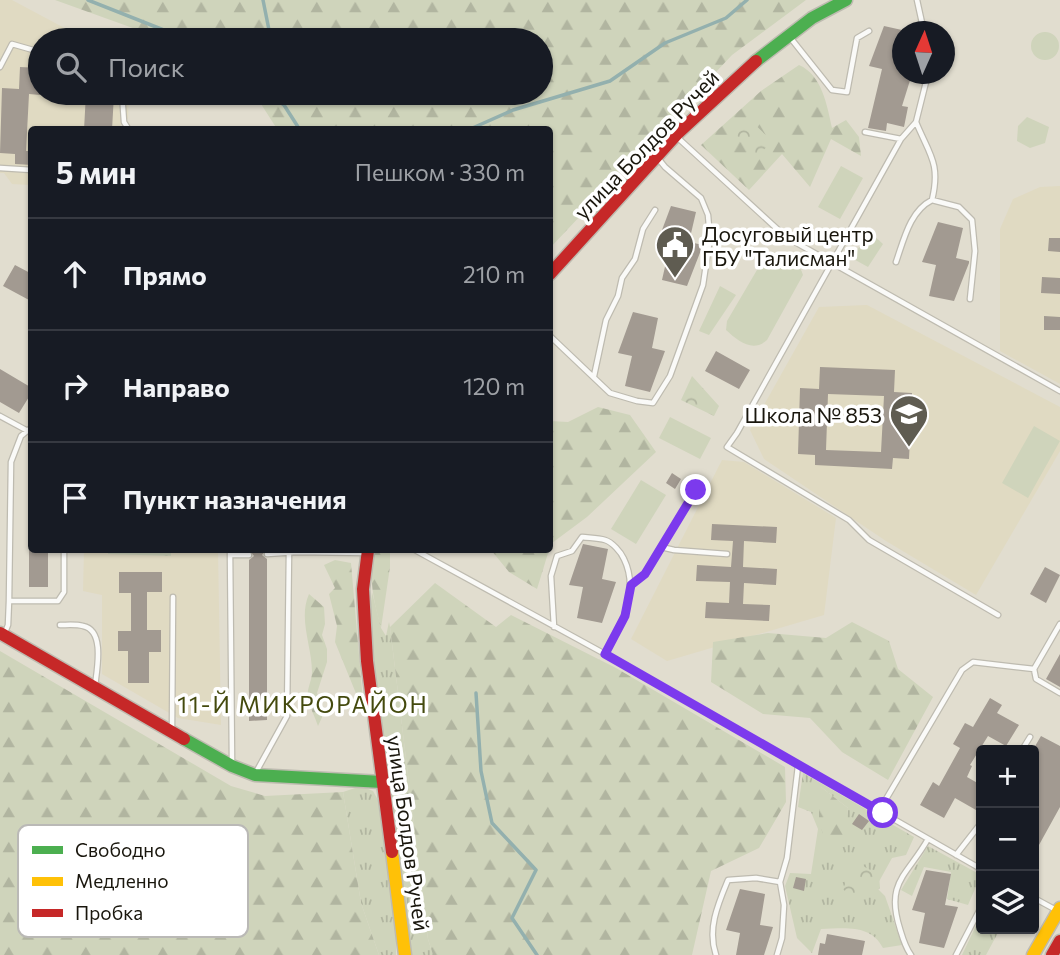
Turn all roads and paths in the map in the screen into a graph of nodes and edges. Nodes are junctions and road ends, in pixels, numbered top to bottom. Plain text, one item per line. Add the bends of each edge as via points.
1 (846, 0) edge
2 (917, 0) edge
3 (922, 21) edge
4 (869, 31) dead end
5 (788, 35) junction
6 (28, 49) edge
7 (0, 67) edge
8 (926, 84) edge
9 (123, 105) edge
10 (916, 122) junction
11 (126, 126) edge
12 (865, 132) dead end
13 (676, 136) junction
14 (901, 139) junction
15 (657, 157) junction
16 (0, 168) edge
17 (28, 170) edge
18 (932, 200) junction
19 (655, 210) dead end
20 (896, 262) dead end
21 (834, 263) junction
22 (553, 271) edge
23 (970, 299) dead end
24 (553, 339) edge
25 (594, 377) junction
26 (1060, 391) edge
27 (0, 415) edge
28 (26, 430) joint
29 (696, 490) dead end
30 (661, 547) junction
31 (64, 553) edge
32 (230, 553) edge
33 (236, 553) edge
34 (278, 553) edge
35 (288, 553) edge
36 (368, 553) edge
37 (420, 553) edge
38 (727, 554) dead end
39 (249, 555) dead end
40 (267, 555) dead end
41 (631, 585) junction
42 (173, 597) dead end
43 (9, 601) junction
44 (998, 615) dead end
45 (1060, 624) edge
46 (60, 625) dead end
47 (554, 627) junction
48 (2, 634) edge
49 (605, 654) junction
50 (1034, 669) junction
51 (95, 688) junction
52 (1060, 693) edge
53 (172, 733) junction
54 (1030, 737) dead end
55 (1025, 745) edge
56 (232, 766) junction
57 (798, 766) junction
58 (255, 775) junction
59 (382, 782) junction
60 (879, 811) junction
61 (976, 837) edge
62 (928, 839) junction
63 (956, 855) junction
64 (976, 866) edge
65 (780, 882) junction
66 (1039, 900) edge
67 (1059, 909) edge
68 (976, 917) edge
69 (1060, 941) edge
70 (405, 955) edge
71 (716, 955) edge
72 (777, 955) edge
73 (911, 955) edge
74 (956, 955) edge
75 (1033, 955) edge
76 (1052, 955) edge

1 - 5 street, улица Болдов Ручей
2 - 3 lane
4 - 5 lane via 857,38 848,92 832,90
5 - 13 street, улица Болдов Ручей via 713,97
6 - 7 lane via 12,44
8 - 10 lane
9 - 11 lane
10 - 14 lane
10 - 18 lane via 935,166
12 - 14 lane
13 - 15 street, улица Болдов Ручей
13 - 21 lane via 786,237
14 - 21 lane
15 - 22 street, улица Болдов Ручей
15 - 25 lane via 701,198 708,215 710,238 703,285 670,376 653,402 610,393
16 - 17 lane
18 - 20 lane via 920,206
18 - 23 lane via 959,208 972,220 975,251
19 - 25 lane via 642,229 635,259 622,278 606,320
21 - 26 lane
21 - 44 lane via 727,447 849,520 869,540
24 - 25 lane
27 - 28 lane
28 - 43 lane via 11,462
29 - 30 lane
30 - 38 lane
30 - 41 lane via 645,574
31 - 43 lane via 64,592 58,601
32 - 56 lane
33 - 39 lane
34 - 40 lane
35 - 58 lane via 287,716
36 - 59 street, улица Болдов Ручей via 363,624
37 - 47 lane
41 - 47 lane via 621,553 606,540 582,537 572,551 557,556 551,576
41 - 49 lane via 625,616
42 - 53 lane
43 - 48 lane via 8,625
45 - 50 lane
46 - 51 lane via 83,626 97,638
47 - 49 lane
48 - 51 street
49 - 57 lane
50 - 52 lane via 1036,679
50 - 60 lane via 973,662 962,670
51 - 53 street
53 - 56 street
54 - 55 lane
56 - 58 street
57 - 60 lane
57 - 65 lane
58 - 59 street
59 - 70 street, улица Болдов Ручей
60 - 62 lane
61 - 63 lane
62 - 63 lane
62 - 73 lane via 907,867 893,897
63 - 64 lane
65 - 71 lane via 728,880 713,924
65 - 72 lane via 784,905
66 - 67 lane
67 - 75 street
68 - 74 lane
69 - 76 street

